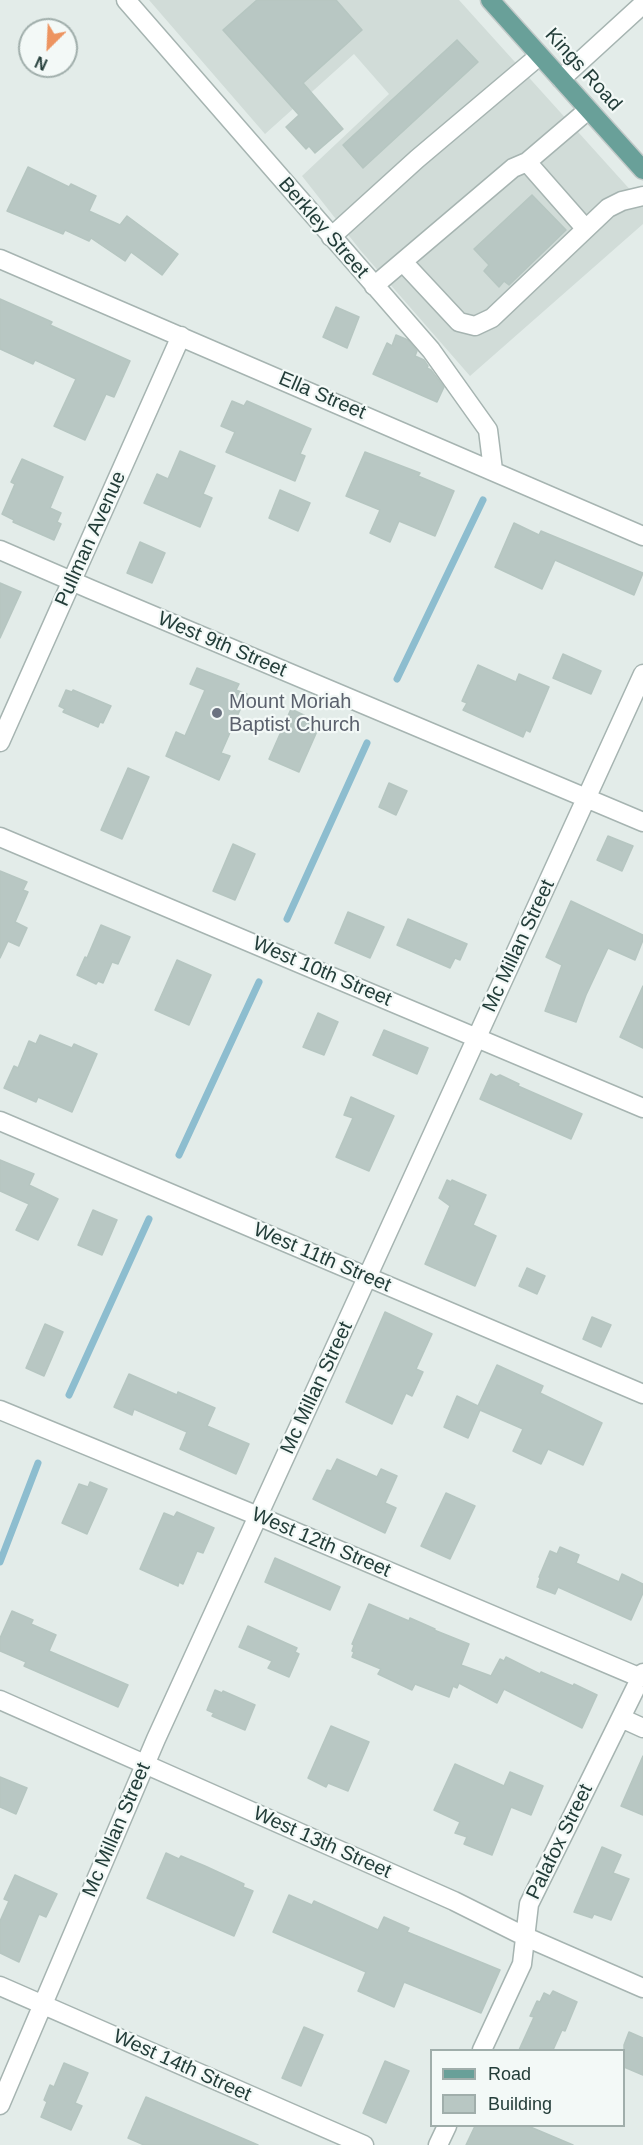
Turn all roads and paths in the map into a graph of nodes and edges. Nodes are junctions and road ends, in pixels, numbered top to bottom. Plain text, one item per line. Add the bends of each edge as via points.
1 (126, 0) edge
2 (490, 0) edge
3 (643, 4) edge
4 (539, 56) junction
5 (561, 79) junction
6 (588, 110) junction
7 (527, 162) junction
8 (643, 170) edge
9 (643, 196) edge
10 (585, 228) junction
11 (330, 237) junction
12 (0, 259) edge
13 (403, 262) junction
14 (374, 286) junction
15 (181, 336) junction
16 (493, 470) junction
17 (643, 536) edge
18 (0, 550) edge
19 (72, 581) junction
20 (643, 674) edge
21 (0, 742) edge
22 (586, 798) junction
23 (643, 822) edge
24 (0, 837) edge
25 (477, 1037) junction
26 (643, 1108) edge
27 (0, 1121) edge
28 (368, 1277) junction
29 (643, 1394) edge
30 (0, 1410) edge
31 (258, 1516) junction
32 (642, 1675) edge
33 (0, 1700) edge
34 (621, 1718) junction
35 (643, 1728) edge
36 (145, 1764) junction
37 (526, 1936) junction
38 (0, 1986) edge
39 (643, 1988) edge
40 (42, 2005) junction
41 (482, 2049) edge
42 (0, 2105) edge
43 (447, 2127) edge
44 (364, 2145) edge
45 (438, 2145) edge

1 - 11 street, Berkley Street
2 - 4 main road, Kings Road
3 - 5 street
4 - 5 main road, Kings Road
4 - 11 street
5 - 6 main road, Kings Road
6 - 7 street
6 - 8 main road, Kings Road
7 - 10 street
7 - 13 street via 513,168
9 - 10 street via 608,208
10 - 13 street via 492,318 475,326 459,322
11 - 14 street, Berkley Street
12 - 15 street, Ella Street
13 - 14 street
14 - 16 street, Berkley Street via 431,350 488,430
15 - 16 street, Ella Street
15 - 19 street, Pullman Avenue
16 - 17 street, Ella Street
18 - 19 street, West 9th Street
19 - 21 street, Pullman Avenue
19 - 22 street, West 9th Street
20 - 22 street, Mc Millan Street
22 - 23 street, West 9th Street
22 - 25 street, Mc Millan Street
24 - 25 street, West 10th Street
25 - 26 street, West 10th Street
25 - 28 street, Mc Millan Street
27 - 28 street, West 11th Street
28 - 29 street, West 11th Street
28 - 31 street, Mc Millan Street
30 - 31 street, West 12th Street
31 - 32 street, West 12th Street
31 - 36 street, Mc Millan Street
32 - 34 street, Palafox Street
33 - 36 street, West 13th Street
34 - 35 street
34 - 37 street, Palafox Street via 529,1904
36 - 37 street, West 13th Street
36 - 40 street, Mc Millan Street
37 - 39 street, West 13th Street
37 - 41 street, Palafox Street via 522,1964
38 - 40 street, West 14th Street
40 - 42 street, Mc Millan Street
40 - 44 street, West 14th Street
43 - 45 street

